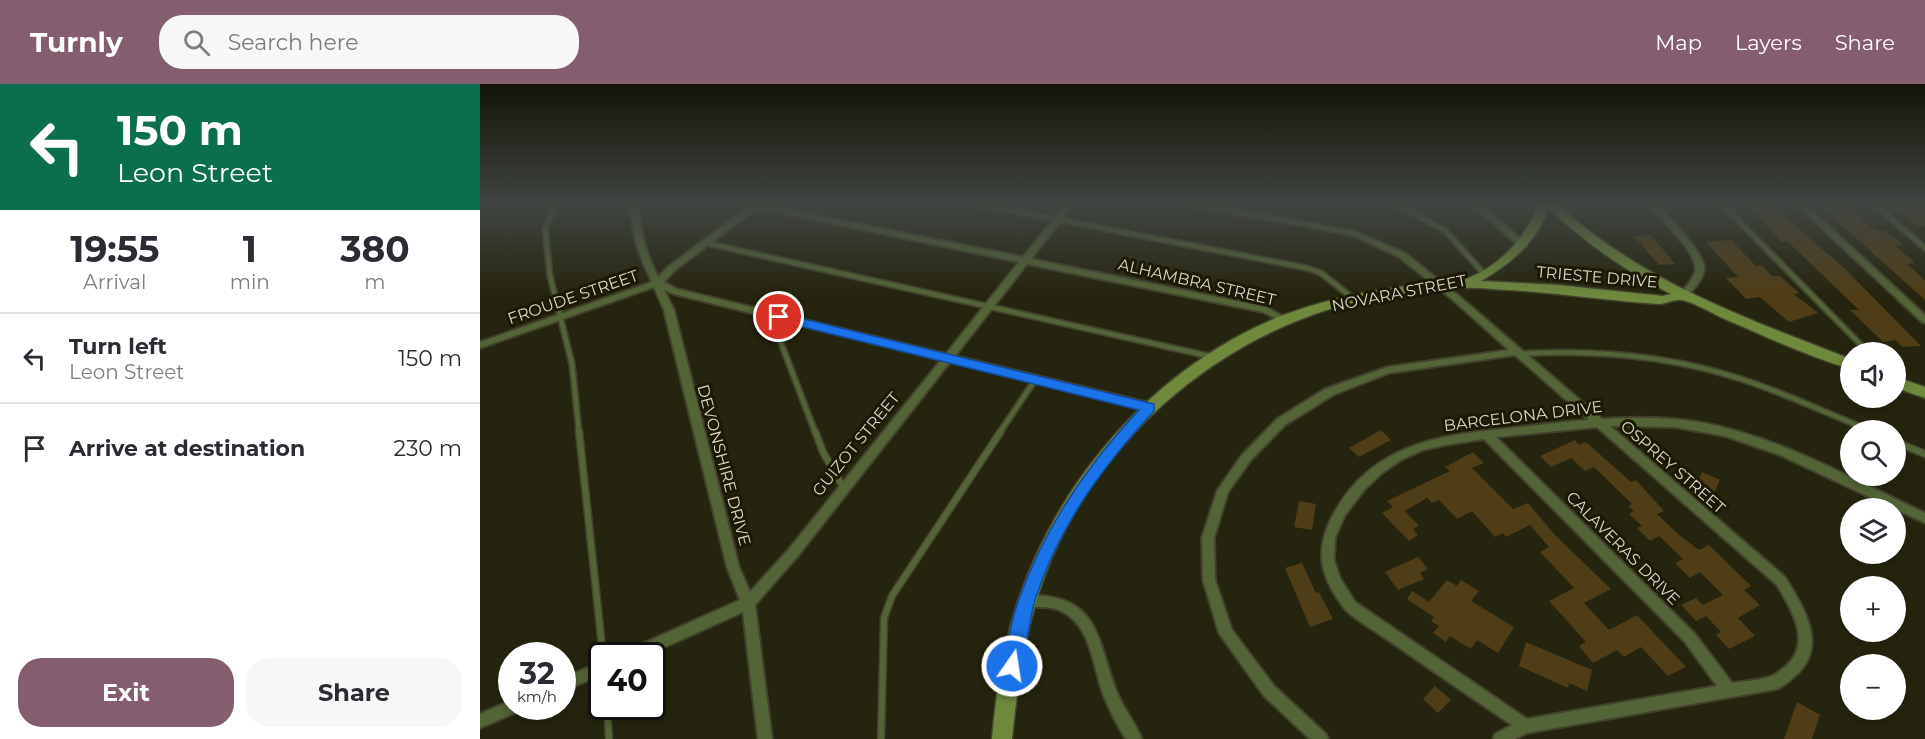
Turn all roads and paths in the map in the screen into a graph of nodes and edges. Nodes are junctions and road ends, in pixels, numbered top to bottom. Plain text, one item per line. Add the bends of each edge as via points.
1 (546, 235) edge
2 (638, 235) edge
3 (716, 235) edge
4 (902, 235) edge
5 (1046, 235) edge
6 (1134, 235) edge
7 (1357, 235) edge
8 (1449, 235) edge
9 (1511, 235) edge
10 (1530, 235) edge
11 (1588, 235) edge
12 (1678, 235) edge
13 (1752, 235) edge
14 (1833, 235) edge
15 (1909, 235) edge
16 (706, 243) junction
17 (1523, 245) junction
18 (1925, 248) edge
19 (1025, 260) junction
20 (1484, 273) junction
21 (658, 283) junction
22 (1465, 284) junction
23 (1440, 286) junction
24 (1684, 295) junction
25 (1354, 299) junction
26 (989, 305) junction
27 (779, 317) junction
28 (559, 318) junction
29 (1285, 320) junction
30 (1925, 320) edge
31 (1858, 342) edge
32 (480, 345) edge
33 (1516, 353) junction
34 (948, 358) junction
35 (1214, 358) junction
36 (1840, 359) edge
37 (1035, 380) junction
38 (1906, 386) edge
39 (1925, 393) edge
40 (1149, 407) junction
41 (1845, 420) edge
42 (1595, 422) junction
43 (1487, 435) junction
44 (1906, 446) edge
45 (1925, 454) edge
46 (843, 487) junction
47 (1925, 518) edge
48 (1027, 601) junction
49 (748, 603) junction
50 (602, 642) edge
51 (660, 642) edge
52 (1729, 690) junction
53 (498, 714) edge
54 (608, 720) edge
55 (480, 722) edge
56 (1525, 726) junction
57 (609, 739) edge
58 (765, 739) edge
59 (881, 739) edge
60 (1002, 739) edge
61 (1135, 739) edge
62 (1321, 739) edge
63 (1500, 739) edge

1 - 28 lane
2 - 21 street, DEVONSHIRE DRIVE
3 - 16 street, FROUDE STREET
4 - 19 street, ALHAMBRA STREET
5 - 19 street, GUIZOT STREET
6 - 25 lane via 1307,268 1321,273
7 - 23 street, OSPREY STREET via 1402,255
8 - 20 lane
9 - 17 street
10 - 17 street, NOVARA STREET
11 - 24 street via 1611,253
12 - 24 street via 1695,254 1700,267
13 - 31 lane
14 - 30 street
15 - 18 lane
16 - 21 street, FROUDE STREET
16 - 26 lane
17 - 20 street, NOVARA STREET via 1504,263
19 - 26 street, GUIZOT STREET
19 - 29 street, ALHAMBRA STREET via 1266,310
20 - 22 street, NOVARA STREET
21 - 27 street via 674,291
21 - 28 street, FROUDE STREET
21 - 49 street, DEVONSHIRE DRIVE via 669,310 733,567
22 - 23 street, NOVARA STREET
22 - 24 street, TRIESTE DRIVE via 1663,300
23 - 25 street, NOVARA STREET
23 - 33 street, OSPREY STREET
24 - 36 street
25 - 29 street, NOVARA STREET
26 - 34 street, GUIZOT STREET
26 - 35 lane
27 - 34 street
27 - 46 lane via 782,345 823,452
28 - 32 street, FROUDE STREET
28 - 50 lane via 572,364
29 - 35 street, NOVARA STREET
33 - 41 lane via 1575,350 1681,363 1773,390
33 - 42 street, OSPREY STREET
33 - 62 street via 1388,370 1329,392 1281,422 1246,458 1223,491 1208,538 1209,580 1226,633 1269,691
34 - 37 street
34 - 46 street, GUIZOT STREET
35 - 40 street, NOVARA STREET
37 - 40 street
37 - 59 lane via 892,596 884,618
38 - 39 street
40 - 48 street, NOVARA STREET via 1107,453 1075,500 1047,549
42 - 43 street, BARCELONA DRIVE
42 - 47 street, BARCELONA DRIVE via 1699,426 1742,438
42 - 52 street, OSPREY STREET via 1781,581 1802,616 1806,633 1801,660 1778,682
43 - 52 street, CALAVERAS DRIVE via 1690,638
43 - 56 street, BARCELONA DRIVE via 1456,437 1406,452 1383,466 1351,495 1330,529 1324,552 1333,579 1350,606
44 - 45 lane
46 - 49 street, GUIZOT STREET via 793,553
48 - 60 street, NOVARA STREET via 1006,688
48 - 61 street via 1051,601 1080,617 1093,638 1111,694
49 - 51 street, GUIZOT STREET
49 - 58 street, DEVONSHIRE DRIVE
52 - 56 street, OSPREY STREET
53 - 55 street
54 - 57 lane
56 - 63 street, OSPREY STREET

